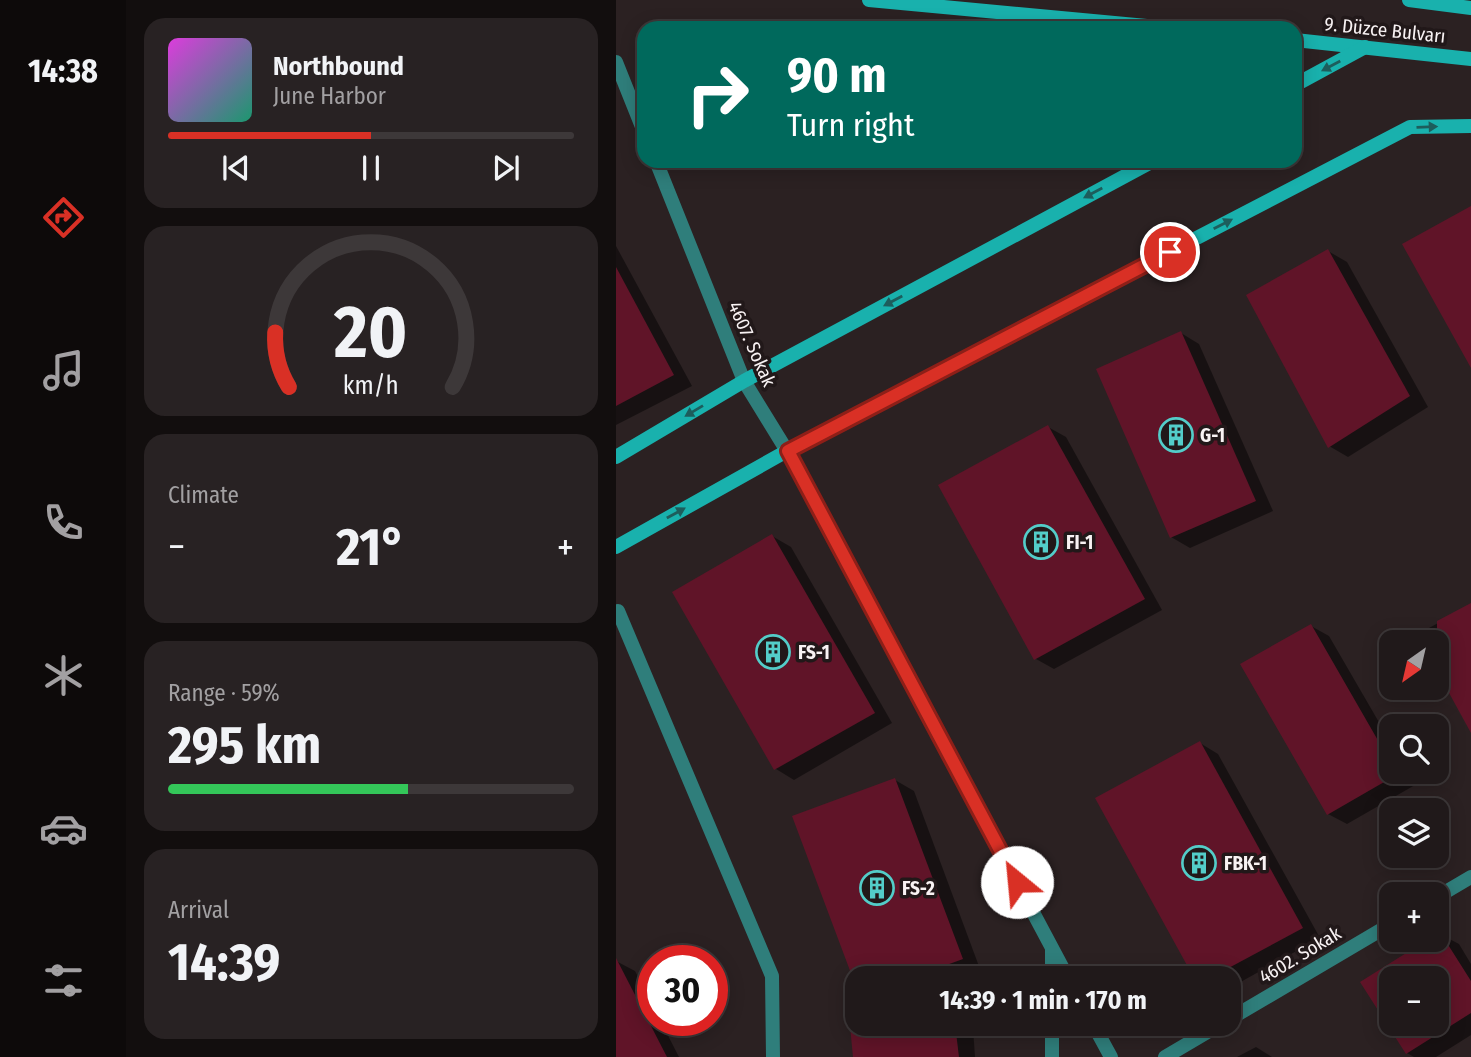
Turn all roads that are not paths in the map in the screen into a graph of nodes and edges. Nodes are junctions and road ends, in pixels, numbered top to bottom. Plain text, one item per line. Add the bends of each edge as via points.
1 (869, 0) edge
2 (1409, 0) edge
3 (1471, 8) edge
4 (1093, 21) edge
5 (1302, 41) edge
6 (1367, 47) junction
7 (1471, 60) edge
8 (616, 62) edge
9 (1302, 81) edge
10 (637, 114) edge
11 (1471, 126) edge
12 (659, 168) edge
13 (1140, 168) edge
14 (744, 381) junction
15 (788, 451) junction
16 (616, 457) edge
17 (616, 547) edge
18 (618, 611) edge
19 (1471, 877) edge
20 (1449, 890) edge
21 (1379, 930) edge
22 (1052, 948) junction
23 (1052, 966) edge
24 (1062, 966) edge
25 (1241, 1012) edge
26 (1052, 1036) edge
27 (1100, 1036) edge
28 (1201, 1036) edge
29 (774, 1057) edge
30 (1052, 1057) edge
31 (1111, 1057) edge
32 (1165, 1057) edge

1 - 4 street
2 - 3 street, 9. Düzce Bulvarı
5 - 6 street, 9. Düzce Bulvarı
6 - 7 street, 9. Düzce Bulvarı
6 -> 9 street
8 - 10 street
15 -> 11 street via 1410,127
12 - 14 street, 4607. Sokak
13 -> 14 street
14 - 15 street, 4607. Sokak
14 -> 16 street
17 -> 15 street
15 - 22 street, 4607. Sokak
18 - 29 street via 772,976
19 - 20 street
21 - 25 street, 4602. Sokak
22 - 23 street
22 - 24 street, 4607. Sokak
26 - 30 street
27 - 31 street
28 - 32 street

